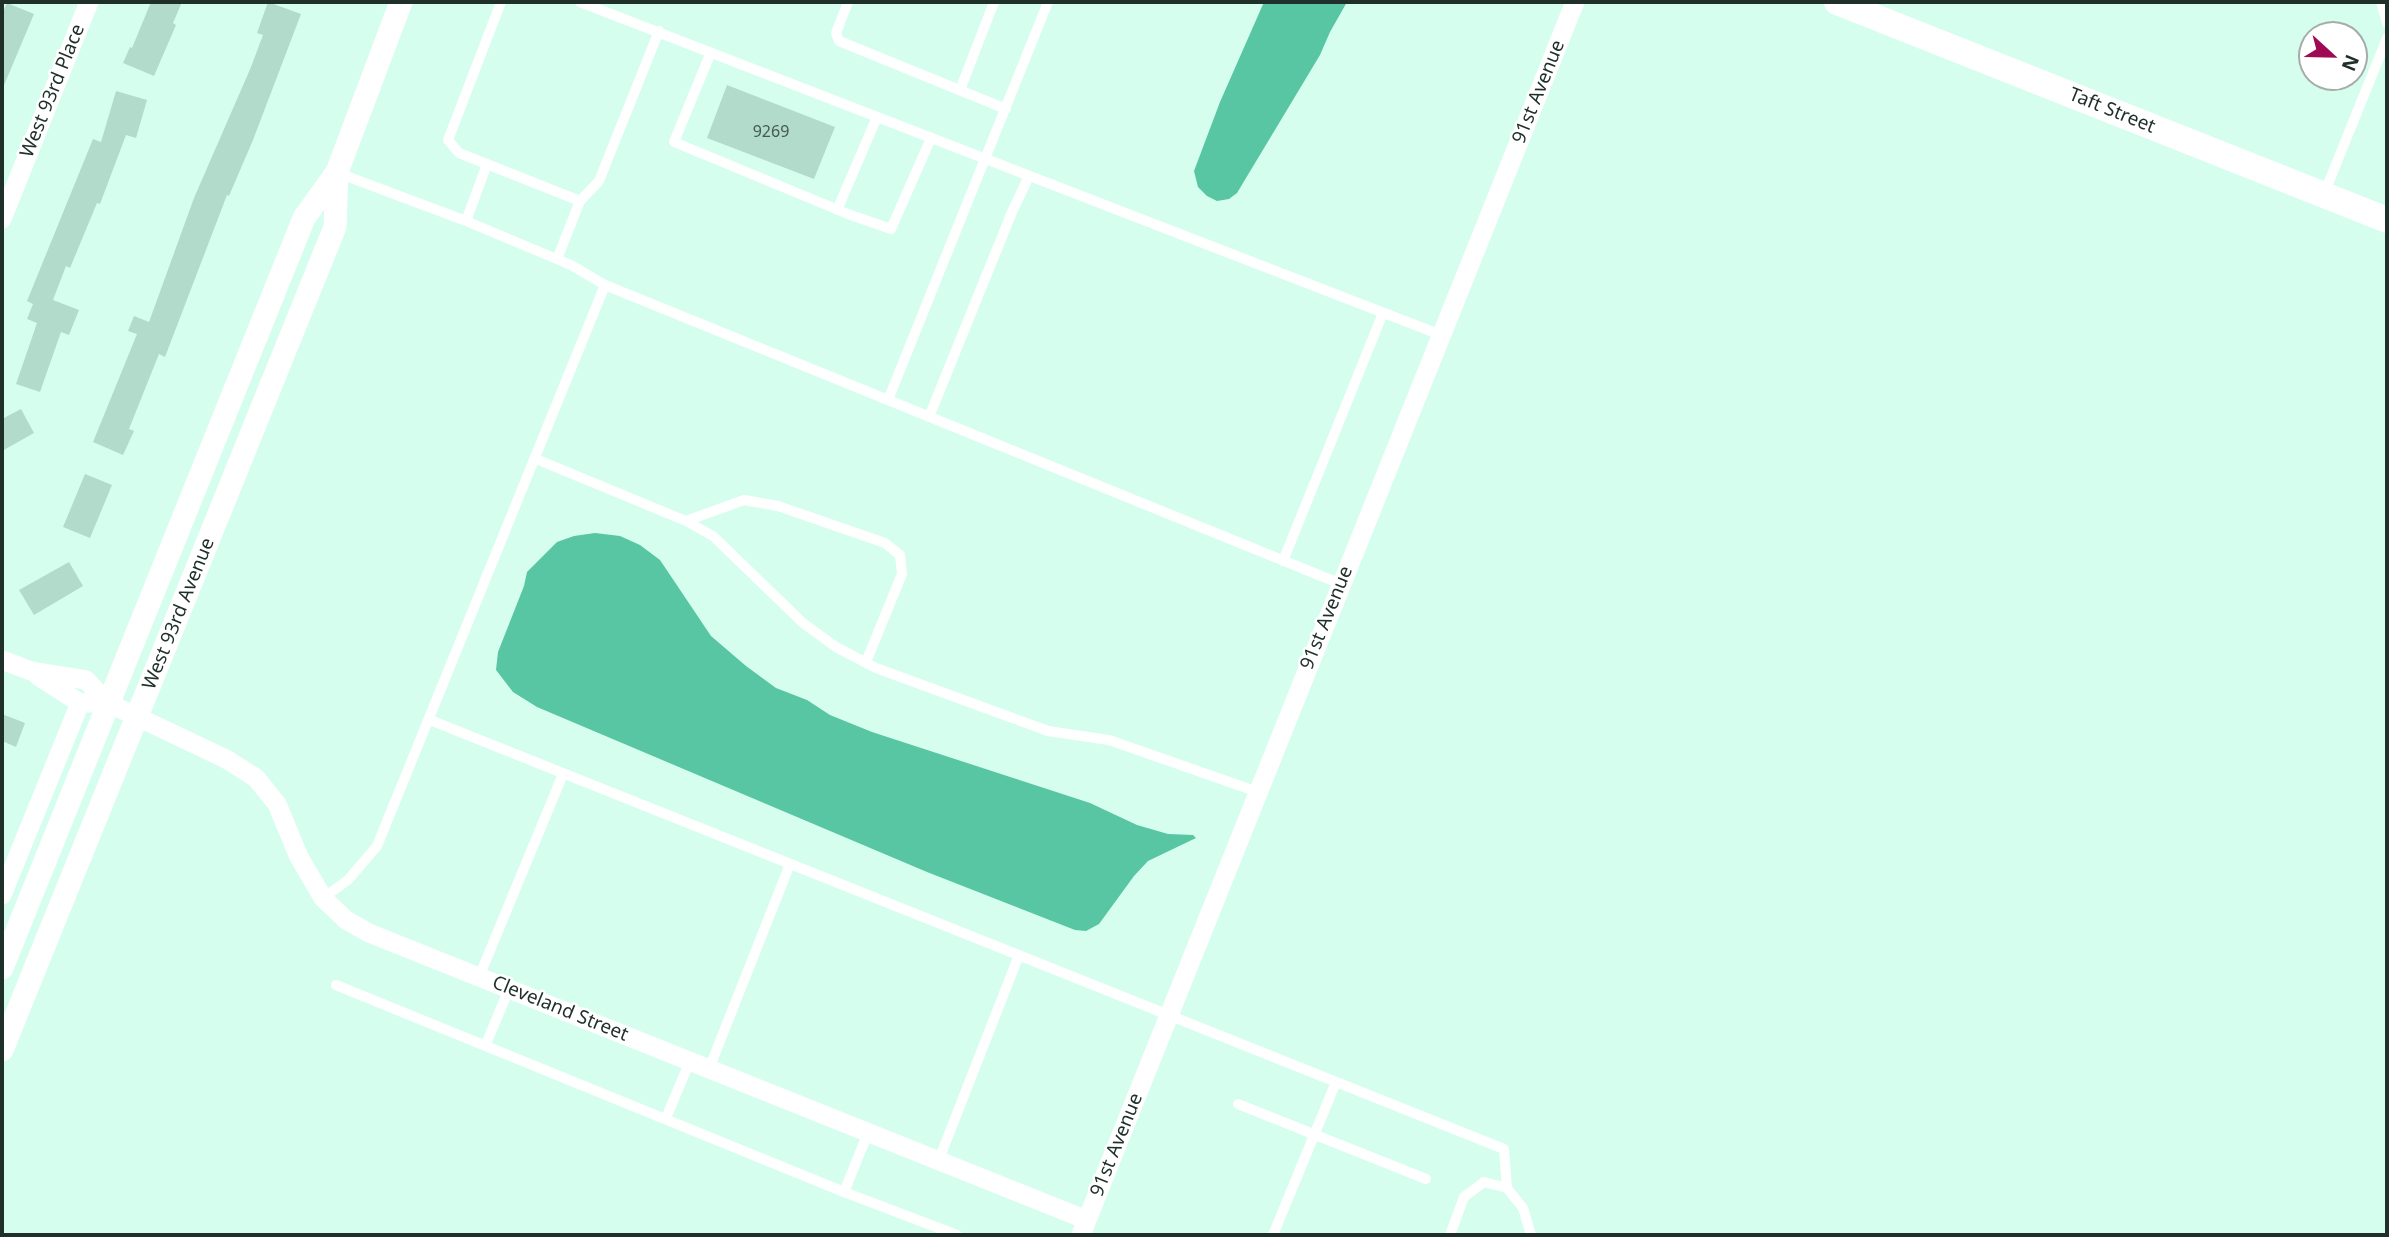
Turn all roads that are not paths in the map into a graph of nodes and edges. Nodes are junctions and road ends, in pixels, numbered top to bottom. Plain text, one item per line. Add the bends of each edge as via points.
1 (89, 2) edge
2 (401, 2) edge
3 (501, 2) edge
4 (580, 2) edge
5 (848, 2) edge
6 (994, 2) edge
7 (1048, 2) edge
8 (1576, 2) edge
9 (1837, 2) edge
10 (2381, 2) edge
11 (2387, 23) edge
12 (659, 31) junction
13 (2387, 38) edge
14 (711, 52) junction
15 (960, 90) junction
16 (1006, 109) junction
17 (877, 117) junction
18 (931, 138) junction
19 (985, 160) junction
20 (487, 164) junction
21 (337, 172) junction
22 (1029, 176) junction
23 (2324, 194) junction
24 (580, 201) junction
25 (837, 209) junction
26 (2, 219) edge
27 (466, 220) junction
28 (2387, 220) edge
29 (557, 259) junction
30 (605, 285) junction
31 (1383, 313) junction
32 (1441, 335) junction
33 (888, 400) junction
34 (929, 417) junction
35 (536, 459) junction
36 (686, 521) junction
37 (1283, 561) junction
38 (1341, 584) junction
39 (2, 660) edge
40 (866, 662) junction
41 (32, 671) junction
42 (79, 703) junction
43 (108, 703) junction
44 (137, 718) junction
45 (430, 720) junction
46 (563, 774) junction
47 (1258, 792) junction
48 (790, 864) junction
49 (2, 895) edge
50 (323, 898) junction
51 (1019, 955) junction
52 (2, 968) edge
53 (479, 977) junction
54 (336, 985) dead end
55 (509, 989) junction
56 (1169, 1016) junction
57 (486, 1044) junction
58 (2, 1050) edge
59 (690, 1061) junction
60 (709, 1069) junction
61 (1336, 1082) junction
62 (1238, 1104) dead end
63 (666, 1118) junction
64 (868, 1133) junction
65 (1315, 1135) junction
66 (938, 1162) junction
67 (1426, 1179) dead end
68 (1507, 1188) junction
69 (844, 1192) junction
70 (1084, 1228) edge
71 (957, 1235) edge
72 (1273, 1235) edge
73 (1450, 1235) edge
74 (1531, 1235) edge

1 - 26 street, West 93rd Place
2 - 21 street, West 93rd Avenue
3 - 20 lane via 448,140 459,153
4 - 12 lane
5 - 15 lane via 836,33 839,41
6 - 15 lane
7 - 16 lane
8 - 32 street, 91st Avenue
9 - 23 main road, Taft Street
10 - 11 lane
12 - 14 lane
12 - 24 lane via 599,181
13 - 23 lane
14 - 17 lane
14 - 25 lane via 674,142
15 - 16 lane
16 - 19 lane
17 - 18 lane
17 - 25 lane
18 - 19 lane
18 - 25 lane via 891,229
19 - 22 lane
19 - 33 lane
20 - 24 lane
20 - 27 lane
21 - 27 lane
21 - 43 street, West 93rd Avenue via 304,218
21 - 44 street, West 93rd Avenue via 335,227
22 - 31 lane
22 - 34 lane
23 - 28 main road, Taft Street
24 - 29 lane
27 - 29 lane
29 - 30 lane
30 - 33 lane
30 - 35 lane
31 - 32 lane
31 - 37 lane
32 - 38 street, 91st Avenue
33 - 34 lane
34 - 37 lane
35 - 36 lane
35 - 45 lane
36 - 40 lane via 713,536 836,648
36 - 40 lane via 744,500 778,506 885,543 900,555 902,574
37 - 38 lane
38 - 47 street, 91st Avenue
39 - 41 street, Cleveland Street
40 - 47 lane via 1048,731 1109,740
41 - 42 street, Cleveland Street
41 - 43 street, Cleveland Street via 86,680
42 - 43 street, Cleveland Street
42 - 49 street
43 - 44 street, Cleveland Street
43 - 52 street, West 93rd Avenue
44 - 50 street, Cleveland Street via 256,778 277,804 299,857
44 - 58 street, West 93rd Avenue
45 - 46 lane
45 - 50 lane via 377,846 348,880
46 - 48 lane
46 - 53 lane
47 - 56 street, 91st Avenue
48 - 51 lane
48 - 60 lane
50 - 53 street, Cleveland Street via 346,920 369,933
51 - 56 lane
51 - 66 lane
53 - 55 street, Cleveland Street
54 - 57 lane
55 - 57 lane
55 - 59 street, Cleveland Street
56 - 61 lane
56 - 70 street, 91st Avenue
57 - 63 lane
59 - 60 street, Cleveland Street
59 - 63 lane
60 - 64 street, Cleveland Street
61 - 65 lane
61 - 68 lane via 1504,1149
62 - 65 lane
63 - 69 lane
64 - 66 street, Cleveland Street
64 - 69 lane
65 - 67 lane
65 - 72 lane
66 - 70 street, Cleveland Street
68 - 73 lane via 1483,1182 1464,1197
68 - 74 lane via 1523,1208
69 - 71 lane

